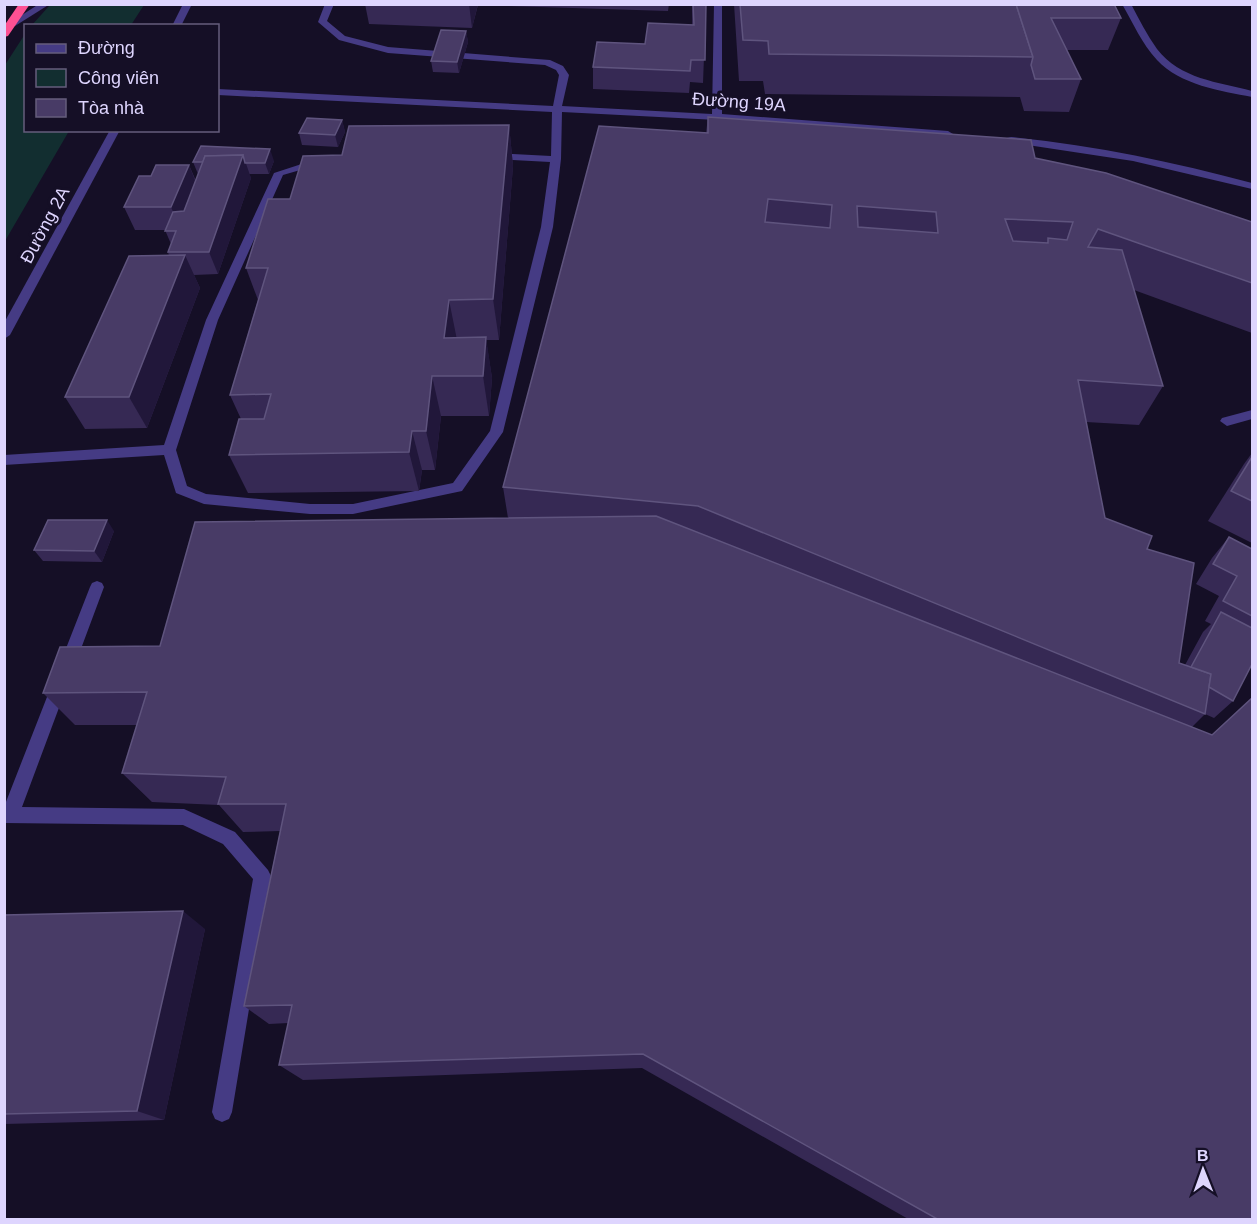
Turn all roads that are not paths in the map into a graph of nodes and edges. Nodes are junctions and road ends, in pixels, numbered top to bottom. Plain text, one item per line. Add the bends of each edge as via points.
1 (25, 4) edge
2 (46, 4) edge
3 (188, 4) edge
4 (330, 4) edge
5 (718, 4) edge
6 (1126, 4) edge
7 (12, 24) junction
8 (177, 24) edge
9 (4, 34) edge
10 (219, 92) edge
11 (1252, 94) edge
12 (557, 108) junction
13 (717, 117) junction
14 (114, 132) edge
15 (954, 135) edge
16 (1001, 139) edge
17 (486, 156) edge
18 (332, 158) edge
19 (556, 159) junction
20 (1252, 186) edge
21 (4, 335) edge
22 (1252, 415) edge
23 (1227, 421) dead end
24 (169, 450) junction
25 (4, 460) edge
26 (97, 587) dead end
27 (7, 815) edge
28 (222, 1112) dead end

1 - 7 highway
2 - 7 street
3 - 8 street
4 - 12 street via 322,22 342,38 388,50 547,62 560,68 564,75
5 - 13 street
6 - 11 street via 1151,47 1166,64 1185,76
7 - 9 highway
10 - 12 street, Đường 19A
12 - 13 street, Đường 19A
12 - 19 street
13 - 15 street, Đường 19A
14 - 21 street, Đường 2A
16 - 20 street via 1108,152
17 - 19 street
18 - 24 street via 279,173 212,320
19 - 24 street via 547,226 496,432 457,487 352,509 204,500 181,489
22 - 23 street
24 - 25 street
26 - 27 street
27 - 28 street via 184,817 229,838 262,876

